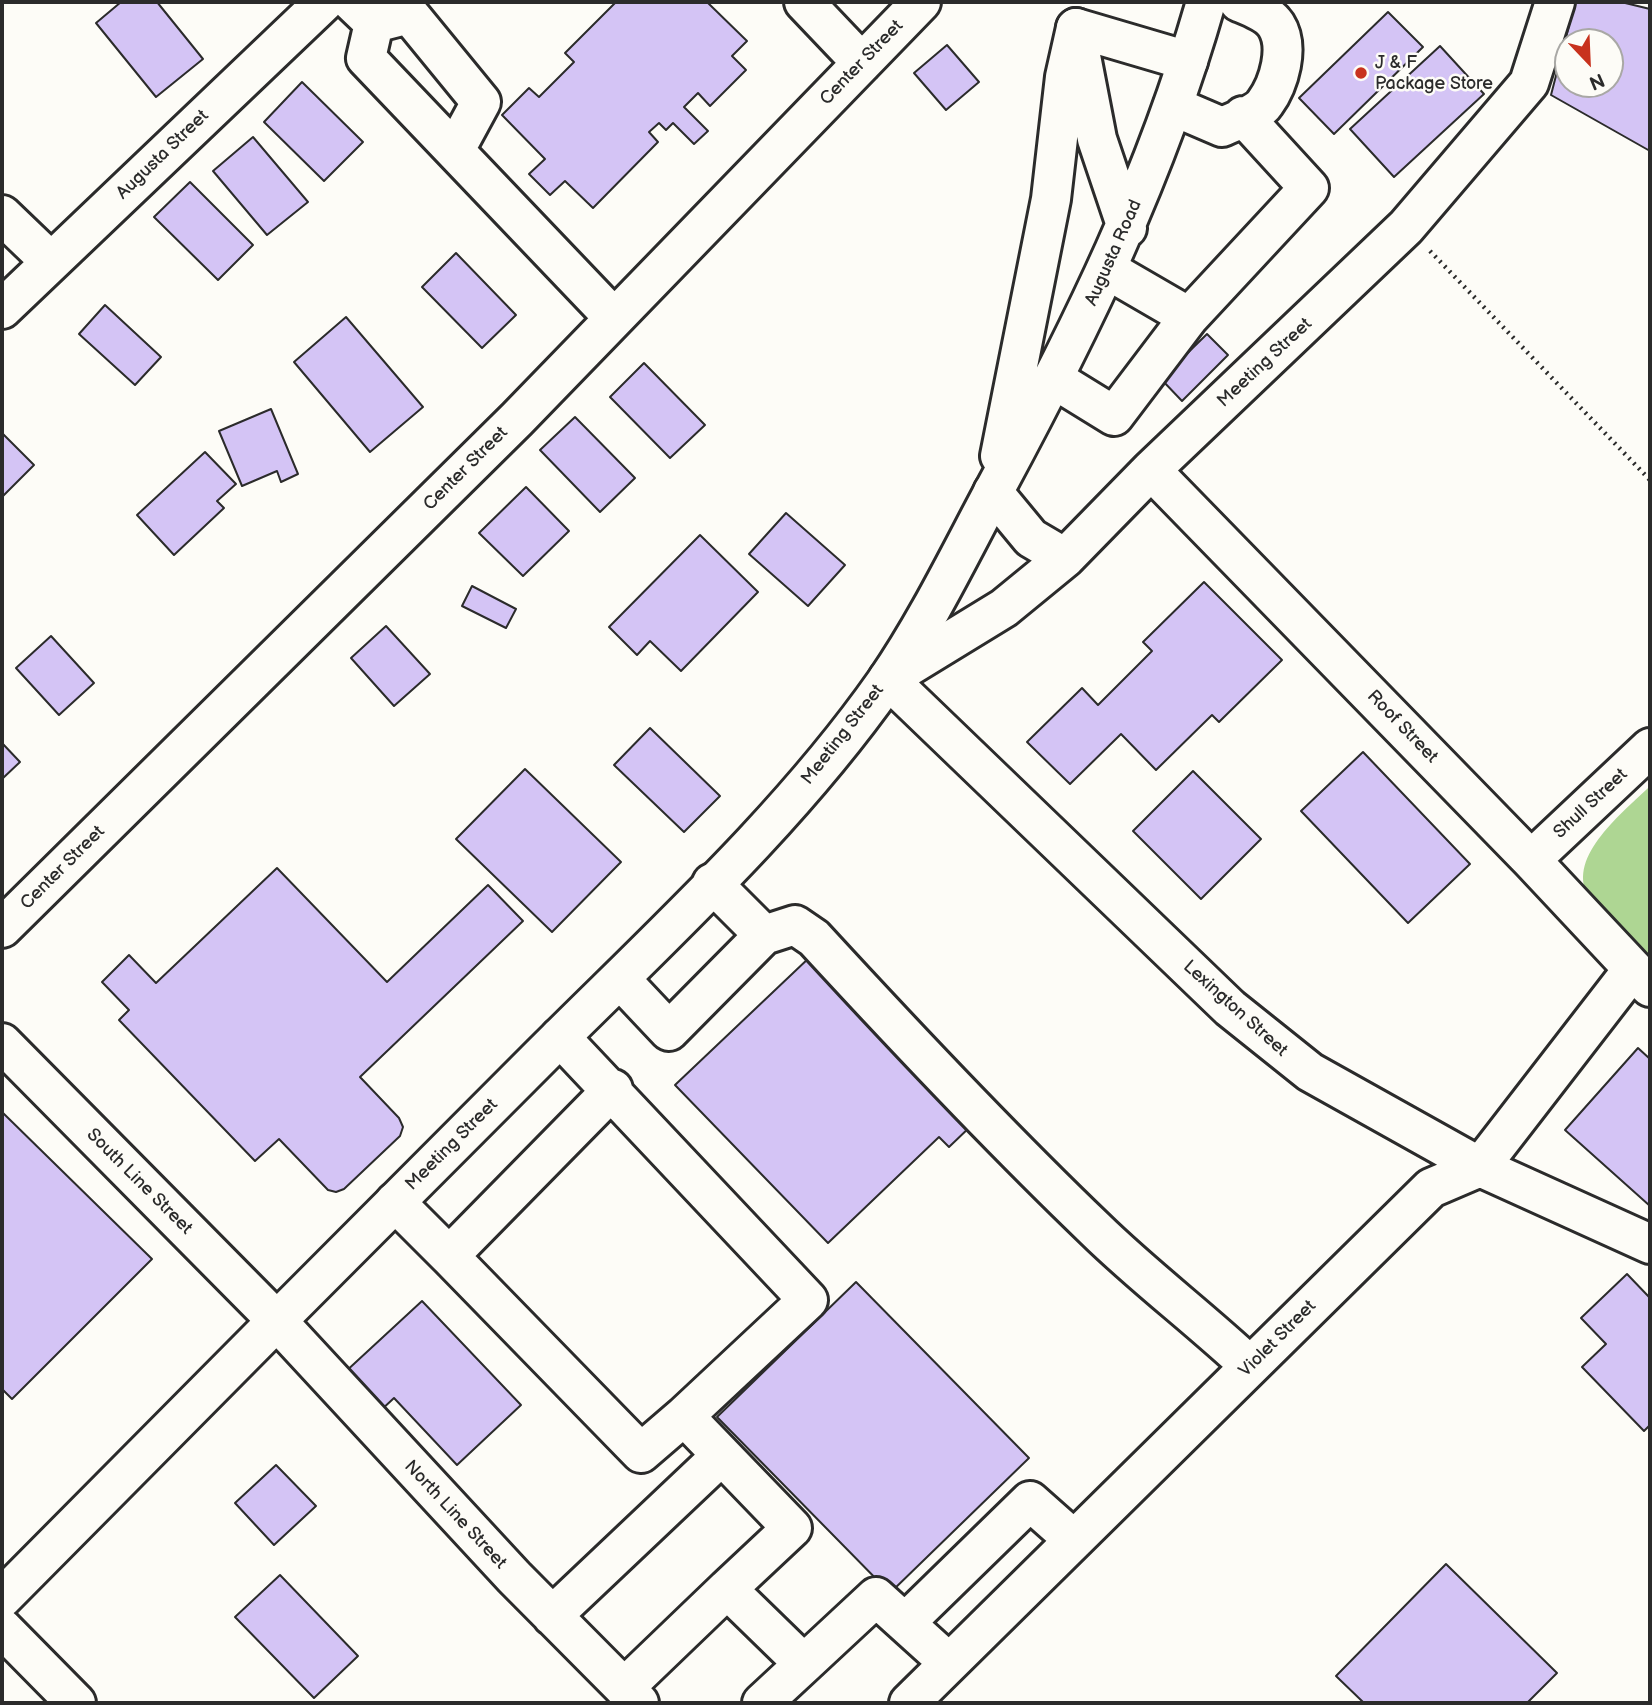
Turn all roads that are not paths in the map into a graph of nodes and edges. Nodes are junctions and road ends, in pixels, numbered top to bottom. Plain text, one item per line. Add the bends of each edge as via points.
1 (324, 2) edge
2 (804, 2) edge
3 (921, 2) edge
4 (1206, 2) edge
5 (1239, 2) edge
6 (1555, 2) edge
7 (363, 12) edge
8 (1076, 15) edge
9 (1188, 61) junction
10 (862, 63) junction
11 (1173, 106) junction
12 (1243, 116) junction
13 (455, 150) junction
14 (2, 215) edge
15 (1127, 228) junction
16 (51, 262) junction
17 (1108, 270) junction
18 (2, 309) edge
19 (1189, 317) junction
20 (614, 318) junction
21 (1054, 379) junction
22 (1152, 470) junction
23 (993, 492) junction
24 (1065, 558) junction
25 (888, 679) junction
26 (1650, 748) edge
27 (1531, 860) junction
28 (712, 883) junction
29 (2, 928) edge
30 (764, 936) junction
31 (1642, 978) edge
32 (620, 979) junction
33 (560, 1037) junction
34 (2, 1043) edge
35 (613, 1089) junction
36 (1480, 1167) junction
37 (395, 1202) junction
38 (1650, 1244) edge
39 (449, 1256) junction
40 (277, 1321) junction
41 (1250, 1366) junction
42 (684, 1416) junction
43 (721, 1456) junction
44 (1074, 1540) junction
45 (727, 1589) junction
46 (2, 1598) edge
47 (552, 1616) junction
48 (905, 1623) junction
49 (2, 1628) edge
50 (949, 1663) junction
51 (804, 1664) junction
52 (631, 1696) edge
53 (76, 1703) edge
54 (762, 1703) edge
55 (909, 1703) edge

1 - 16 street, Augusta Street
2 - 10 street
3 - 10 street, Center Street
4 - 9 street, Augusta Road
5 - 12 street via 1276,25 1283,52 1265,106
6 - 22 street, Meeting Street via 1529,83 1406,227
7 - 13 street via 366,58
7 - 13 street via 409,14 481,102
8 - 9 street
8 - 15 street via 1097,139
8 - 23 street via 1051,199
9 - 11 street, Augusta Road
10 - 20 street, Center Street
11 - 12 street via 1222,127
11 - 15 street, Augusta Road
12 - 19 street via 1309,188
13 - 20 street
14 - 16 street
15 - 17 street, Augusta Road
16 - 18 street, Augusta Street
17 - 19 street
17 - 21 street, Augusta Road
19 - 21 street via 1114,416
20 - 29 street, Center Street
21 - 23 street, Augusta Road
22 - 24 street, Meeting Street
22 - 27 street, Roof Street
23 - 24 street via 1031,538
23 - 25 street, Meeting Street
24 - 25 street, Meeting Street via 1004,608
25 - 28 street, Meeting Street via 798,792
25 - 36 street, Lexington Street via 1230,1008 1284,1054
26 - 27 street, Shull Street
27 - 31 street, Roof Street
28 - 30 street
28 - 32 street, Meeting Street
30 - 32 street via 669,1031
30 - 41 street via 795,925 814,938 969,1106 1097,1231
31 - 36 street, Violet Street
32 - 33 street, Meeting Street
33 - 35 street
33 - 37 street, Meeting Street
34 - 40 street, South Line Street
35 - 39 street
35 - 42 street via 808,1300
36 - 38 street, Lexington Street
36 - 41 street, Violet Street via 1431,1188
37 - 39 street
37 - 40 street, Meeting Street
39 - 42 street via 641,1453
40 - 46 street, Meeting Street
40 - 47 street, North Line Street
41 - 44 street, Violet Street
42 - 43 street
43 - 45 street via 792,1528
43 - 47 street
44 - 48 street via 1030,1501
44 - 50 street, Violet Street
45 - 51 street
45 - 52 street
47 - 52 street, North Line Street
48 - 50 street
48 - 51 street via 876,1597
49 - 53 street
50 - 55 street, Violet Street
51 - 54 street

